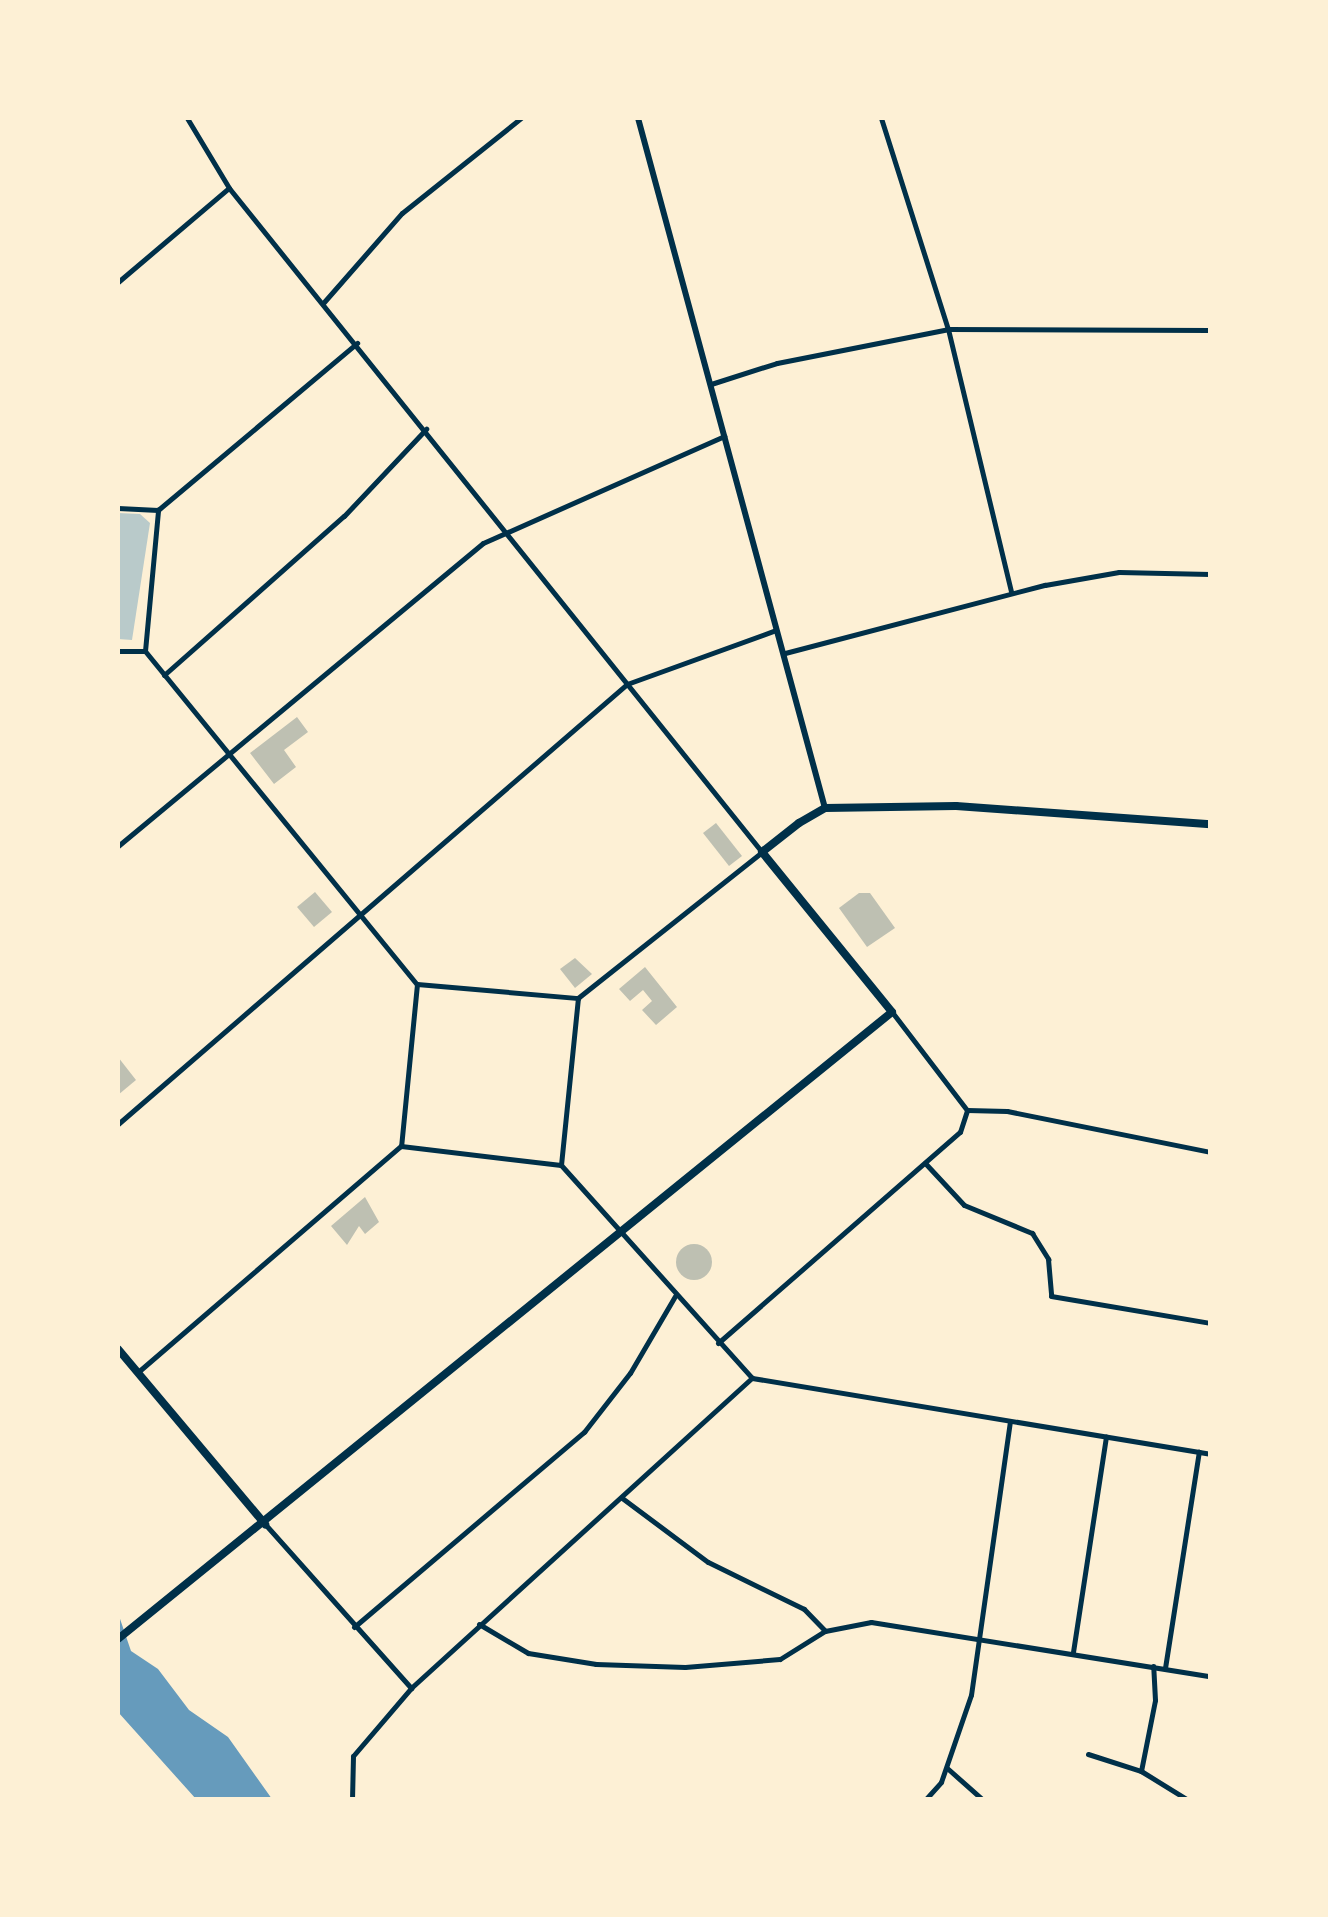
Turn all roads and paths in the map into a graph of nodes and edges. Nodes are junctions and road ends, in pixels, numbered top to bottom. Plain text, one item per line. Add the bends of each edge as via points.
1 (186, 118) edge
2 (521, 118) edge
3 (638, 118) edge
4 (881, 118) edge
5 (229, 188) junction
6 (118, 282) edge
7 (324, 302) junction
8 (948, 329) junction
9 (1210, 330) edge
10 (357, 343) junction
11 (710, 384) junction
12 (426, 429) junction
13 (724, 436) junction
14 (118, 508) edge
15 (158, 510) junction
16 (504, 529) junction
17 (1210, 574) edge
18 (1011, 592) junction
19 (778, 630) junction
20 (118, 650) edge
21 (145, 651) junction
22 (785, 653) junction
23 (164, 675) junction
24 (627, 684) junction
25 (228, 754) junction
26 (825, 808) junction
27 (1210, 824) edge
28 (118, 846) edge
29 (762, 852) junction
30 (359, 917) junction
31 (417, 984) junction
32 (578, 998) junction
33 (892, 1012) junction
34 (967, 1110) junction
35 (118, 1124) edge
36 (401, 1146) junction
37 (1210, 1152) edge
38 (924, 1163) junction
39 (561, 1165) junction
40 (622, 1232) junction
41 (675, 1296) junction
42 (1210, 1322) edge
43 (718, 1343) junction
44 (118, 1350) edge
45 (137, 1372) junction
46 (752, 1378) junction
47 (1010, 1422) junction
48 (1106, 1438) junction
49 (1199, 1452) junction
50 (1210, 1454) edge
51 (622, 1498) junction
52 (265, 1524) junction
53 (479, 1624) junction
54 (354, 1627) junction
55 (824, 1631) junction
56 (118, 1638) edge
57 (978, 1640) junction
58 (1073, 1652) junction
59 (1154, 1666) junction
60 (1165, 1668) junction
61 (1210, 1676) edge
62 (411, 1688) junction
63 (1088, 1754) dead end
64 (947, 1768) junction
65 (1141, 1771) junction
66 (352, 1800) edge
67 (925, 1800) edge
68 (982, 1800) edge
69 (1188, 1800) edge

1 - 5 street
2 - 7 street via 402,212
3 - 11 main road
4 - 8 street
5 - 6 street
5 - 7 street
7 - 10 street
8 - 9 street
8 - 11 street via 777,363
8 - 18 street
10 - 12 street
10 - 15 street
11 - 13 main road
12 - 16 street
12 - 23 street via 356,504
13 - 16 street
13 - 19 main road
14 - 15 street
15 - 21 street
16 - 24 street
16 - 25 street
17 - 18 street via 1119,572
18 - 22 street
19 - 22 main road
19 - 24 street
20 - 21 street
21 - 23 street
22 - 26 main road
23 - 25 street
24 - 29 street
24 - 30 street
25 - 28 street
25 - 30 street
26 - 27 main road via 956,806
26 - 29 main road
29 - 32 street
29 - 33 main road
30 - 31 street
30 - 35 street
31 - 32 street
31 - 36 street
32 - 39 street
33 - 34 street
33 - 40 main road
34 - 37 street via 1006,1110
34 - 38 street via 960,1132
36 - 39 street
36 - 45 street
38 - 42 street via 964,1205 1032,1233 1048,1260 1050,1296
38 - 43 street
39 - 40 street
40 - 41 street
40 - 52 main road
41 - 43 street
41 - 54 street via 630,1373 584,1432
43 - 46 street
44 - 45 main road
45 - 52 main road
46 - 47 street
46 - 51 street
47 - 48 street
47 - 57 street
48 - 49 street
48 - 58 street
49 - 50 street
49 - 60 street
51 - 53 street
51 - 55 street via 708,1562 804,1609
52 - 54 street
52 - 56 main road
53 - 55 street via 496,1639 540,1656 685,1667 780,1659
53 - 62 street
54 - 62 street
55 - 57 street via 871,1622
57 - 58 street
57 - 64 street via 971,1696
58 - 59 street
59 - 60 street
59 - 65 street via 1155,1700
60 - 61 street
62 - 66 street via 353,1756
63 - 65 street
64 - 67 street
64 - 68 street
65 - 69 street

